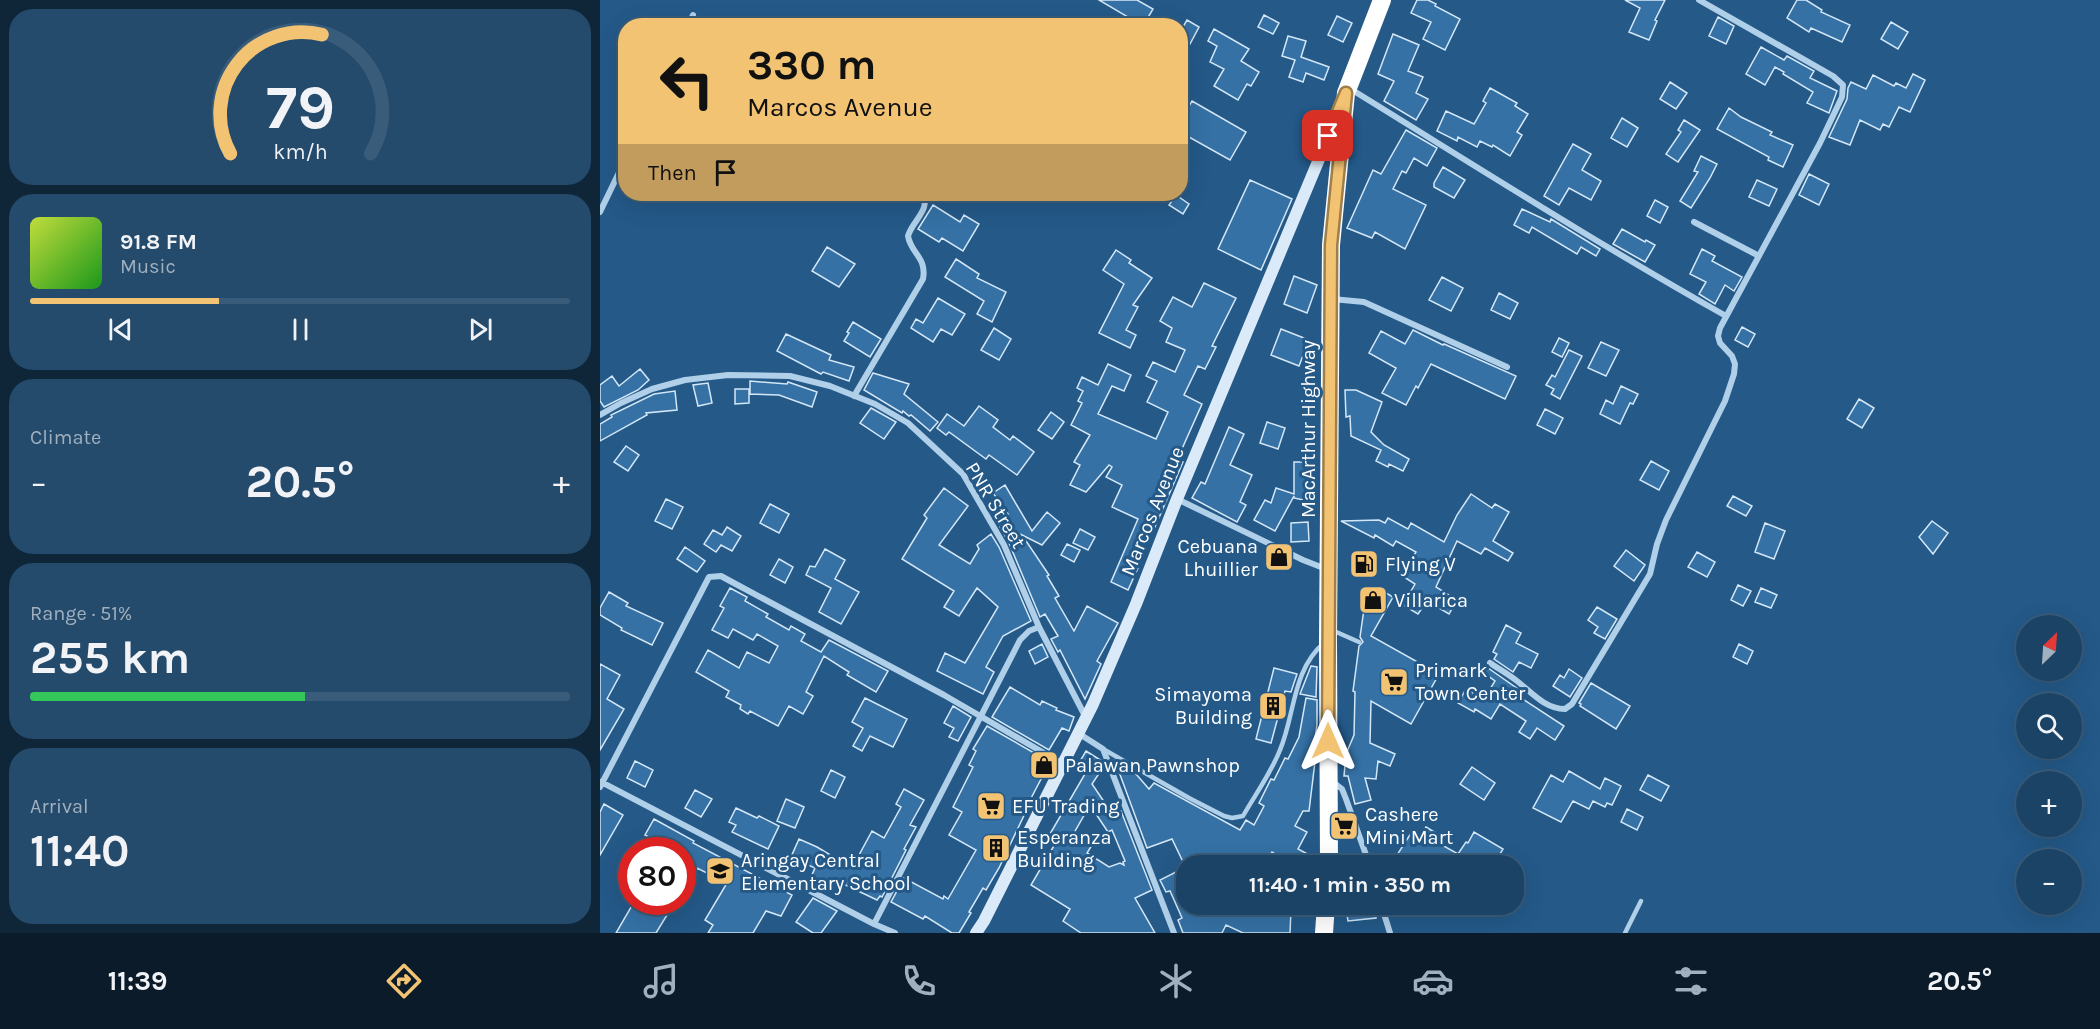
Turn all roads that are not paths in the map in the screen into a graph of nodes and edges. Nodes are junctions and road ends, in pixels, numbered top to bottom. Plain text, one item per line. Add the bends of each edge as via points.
1 (1382, 0) edge
2 (1698, 0) edge
3 (693, 15) dead end
4 (692, 18) edge
5 (1347, 91) junction
6 (618, 175) edge
7 (925, 201) edge
8 (600, 212) edge
9 (1694, 222) dead end
10 (1760, 256) junction
11 (1331, 299) junction
12 (1726, 316) junction
13 (1507, 367) dead end
14 (854, 396) junction
15 (600, 415) edge
16 (1178, 499) junction
17 (1329, 570) junction
18 (1039, 627) junction
19 (1328, 635) junction
20 (1359, 642) dead end
21 (1490, 663) dead end
22 (1086, 716) junction
23 (980, 717) junction
24 (1078, 733) junction
25 (1103, 749) junction
26 (1063, 764) junction
27 (1329, 779) junction
28 (601, 784) edge
29 (1329, 855) edge
30 (1366, 855) edge
31 (1641, 901) dead end
32 (1325, 915) edge
33 (1384, 915) edge
34 (874, 924) junction
35 (895, 933) edge
36 (976, 933) edge
37 (1174, 933) edge
38 (1324, 933) edge
39 (1390, 933) edge
40 (1625, 933) edge

1 - 5 highway, MacArthur Highway
2 - 10 street via 1833,76 1844,91
3 - 4 street
5 - 11 highway, MacArthur Highway via 1331,245
5 - 12 street
5 - 16 street, Marcos Avenue
6 - 8 street
7 - 14 street via 924,210 908,236 923,263 923,279
9 - 10 street
10 - 12 street
11 - 13 street via 1364,302
11 - 17 highway, MacArthur Highway
12 - 21 street via 1718,336 1735,364 1725,401 1666,520 1647,580 1572,704 1561,709 1544,702
14 - 15 street, PNR Street via 790,376 728,375 652,389
14 - 18 street, PNR Street via 908,423 963,474 1004,545
16 - 17 street
16 - 22 street, Marcos Avenue
17 - 19 highway, MacArthur Highway
18 - 22 street, PNR Street
18 - 23 street via 1020,640
19 - 20 lane
19 - 25 lane via 1300,675 1279,753 1243,816 1224,816
19 - 27 highway, MacArthur Highway
22 - 24 street, Marcos Avenue
23 - 26 street
23 - 28 street via 721,576 710,576
23 - 34 street
24 - 25 street
24 - 26 street, Marcos Avenue
25 - 37 street
26 - 36 street, Marcos Avenue
27 - 29 highway, MacArthur Highway
27 - 30 street via 1342,789
28 - 34 street
31 - 40 lane
32 - 38 highway
33 - 39 street
34 - 35 street

